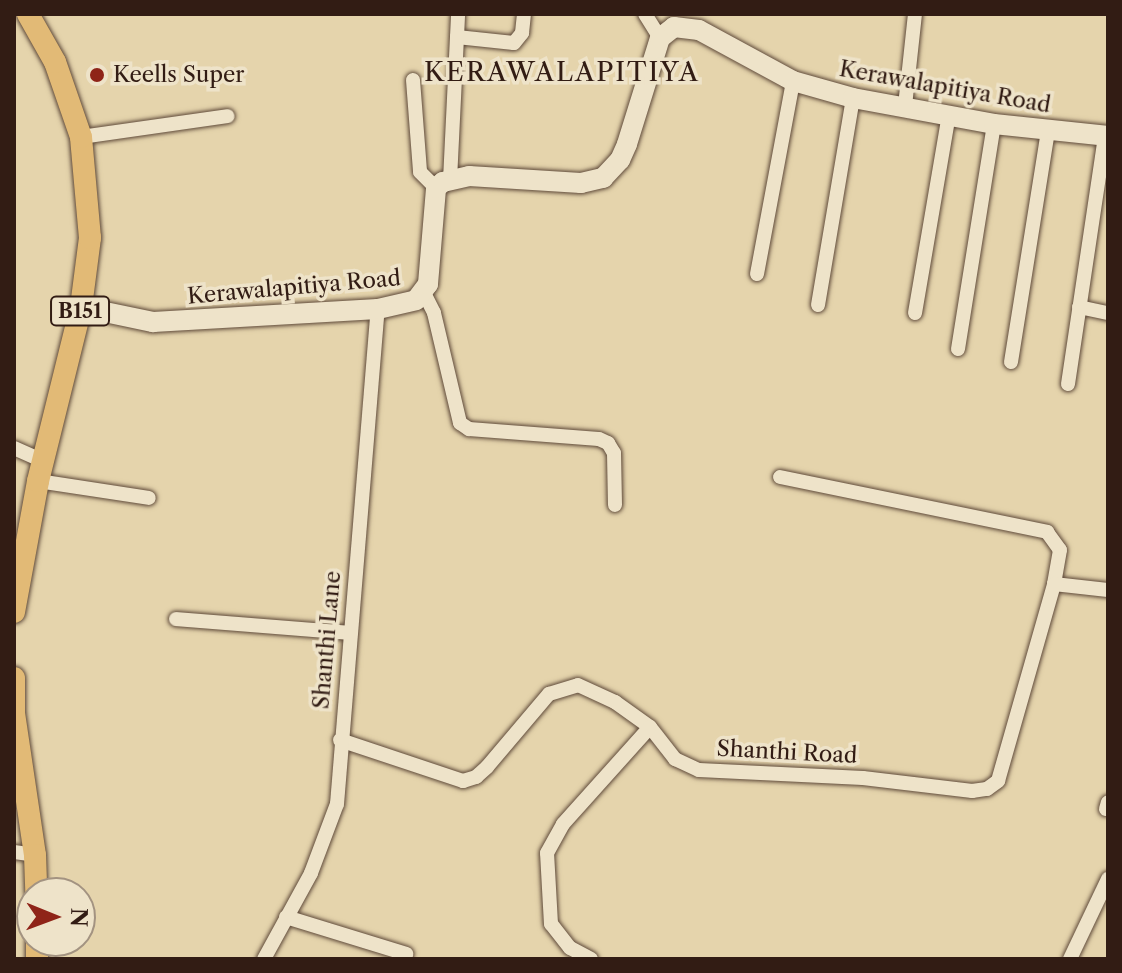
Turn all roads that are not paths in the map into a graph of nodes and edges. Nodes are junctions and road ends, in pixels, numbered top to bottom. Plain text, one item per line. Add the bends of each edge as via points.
1 (28, 14) edge
2 (458, 14) edge
3 (524, 14) edge
4 (645, 14) edge
5 (915, 14) edge
6 (457, 37) junction
7 (660, 38) junction
8 (413, 80) dead end
9 (793, 81) junction
10 (853, 98) junction
11 (905, 106) junction
12 (949, 115) junction
13 (228, 116) dead end
14 (994, 124) junction
15 (1048, 130) junction
16 (1106, 136) edge
17 (81, 137) junction
18 (443, 184) junction
19 (757, 274) dead end
20 (424, 293) junction
21 (818, 305) dead end
22 (81, 307) junction
23 (1079, 307) junction
24 (378, 309) junction
25 (915, 313) dead end
26 (1108, 313) edge
27 (958, 349) dead end
28 (1011, 362) dead end
29 (1068, 384) dead end
30 (14, 448) edge
31 (40, 471) junction
32 (780, 477) dead end
33 (149, 498) dead end
34 (615, 505) dead end
35 (1054, 584) junction
36 (1108, 590) edge
37 (14, 612) edge
38 (176, 619) dead end
39 (350, 633) junction
40 (14, 678) edge
41 (14, 713) edge
42 (650, 727) junction
43 (340, 740) junction
44 (24, 854) edge
45 (31, 877) edge
46 (1108, 879) edge
47 (286, 917) junction
48 (406, 954) dead end
49 (264, 959) edge
50 (591, 959) edge
51 (1070, 959) edge

1 - 17 main road, B151 via 55,62
2 - 6 street
3 - 6 street via 522,33 514,43
4 - 7 street
5 - 11 street
6 - 18 street
7 - 9 street, Kerawalapitiya Road via 674,27 699,30
7 - 18 street via 627,144 603,178 581,183 469,176
8 - 18 street via 420,172
9 - 10 street, Kerawalapitiya Road
9 - 19 street
10 - 11 street, Kerawalapitiya Road
10 - 21 street
11 - 12 street, Kerawalapitiya Road
12 - 14 street, Kerawalapitiya Road
12 - 25 street
13 - 17 street
14 - 15 street, Kerawalapitiya Road
14 - 27 street
15 - 16 street, Kerawalapitiya Road
15 - 28 street
16 - 23 street
17 - 22 main road, B151 via 90,238
18 - 20 street, Kerawalapitiya Road
20 - 24 street, Kerawalapitiya Road via 406,305
20 - 34 street via 434,313 460,423 469,429 608,443 614,453
22 - 24 street, Kerawalapitiya Road via 153,322
22 - 31 main road, B151
23 - 26 street
23 - 29 street
24 - 39 street, Shanthi Lane
30 - 31 street
31 - 33 street
31 - 37 main road, B151
32 - 35 street, Shanthi Road via 1047,532 1060,550
35 - 36 street
35 - 42 street, Shanthi Road via 998,781 987,789 699,770 675,759
38 - 39 street
39 - 43 street, Shanthi Lane
40 - 41 main road
41 - 44 main road
42 - 43 street, Shanthi Road via 578,685 561,688 549,694 476,777 463,781
42 - 50 street via 563,824 547,853 551,924 570,948
43 - 47 street, Shanthi Lane via 337,804 311,873
44 - 45 main road
46 - 51 street
47 - 48 street
47 - 49 street, Shanthi Lane

